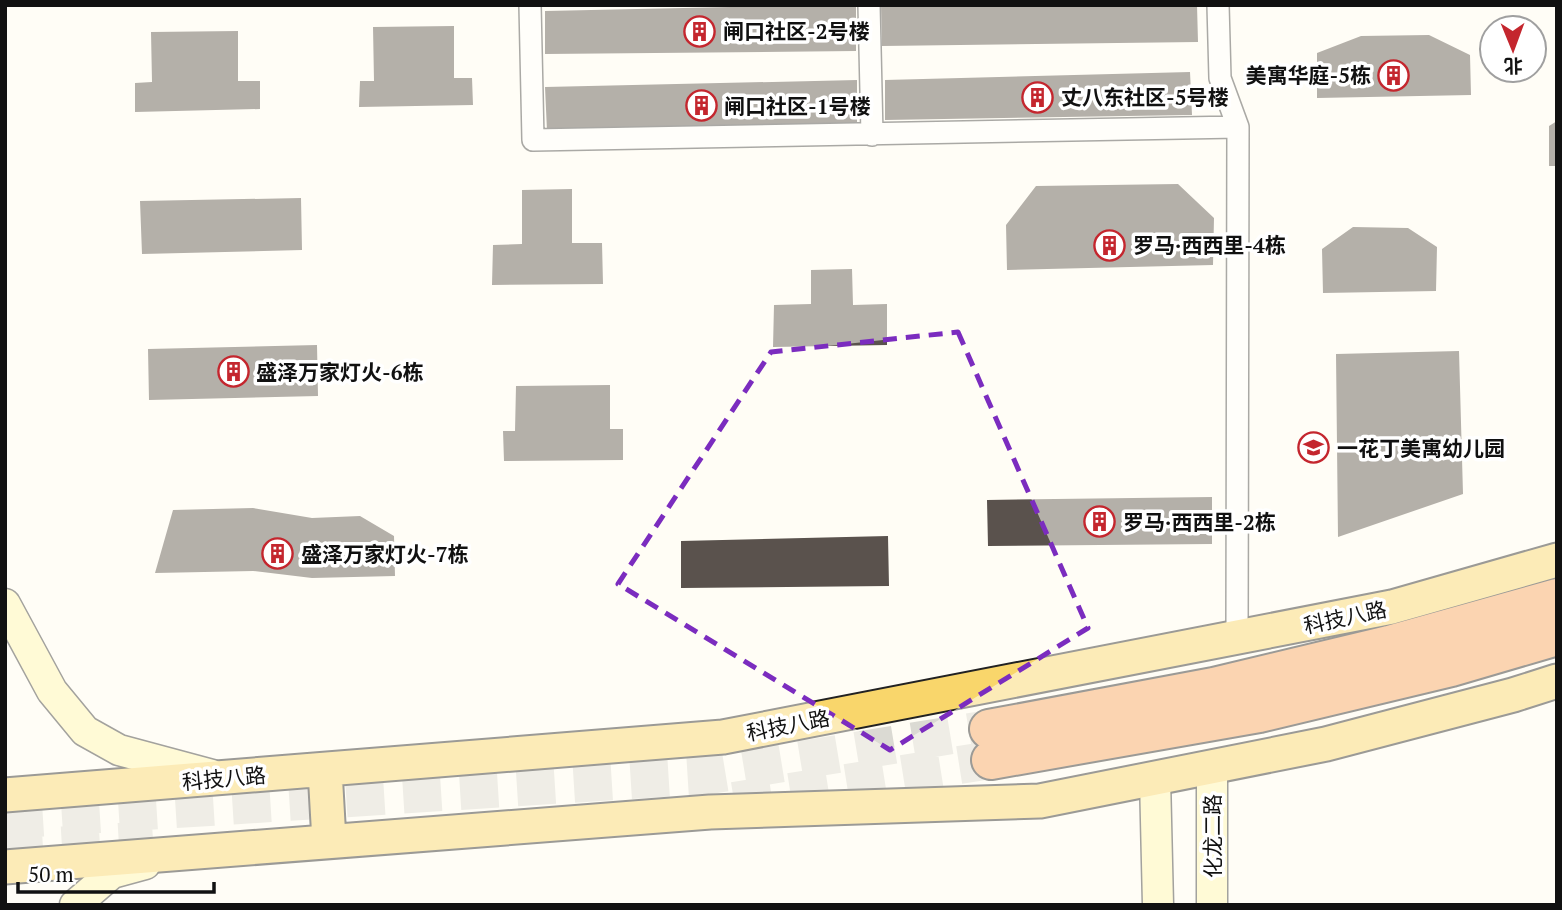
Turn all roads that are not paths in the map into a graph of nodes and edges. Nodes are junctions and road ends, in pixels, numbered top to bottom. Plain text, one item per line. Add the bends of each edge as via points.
1 (530, 5) edge
2 (869, 5) edge
3 (1218, 5) edge
4 (1238, 127) junction
5 (872, 135) junction
6 (1557, 559) edge
7 (1557, 598) edge
8 (5, 604) edge
9 (1557, 636) edge
10 (1237, 639) junction
11 (1557, 681) edge
12 (1212, 767) junction
13 (326, 769) junction
14 (223, 778) junction
15 (1155, 778) junction
16 (5, 795) edge
17 (329, 841) junction
18 (198, 850) junction
19 (5, 867) edge
20 (75, 905) edge
21 (1158, 905) edge
22 (1212, 905) edge

1 - 5 street via 533,140
2 - 5 street
3 - 4 street via 1220,78
4 - 5 street
4 - 10 street
6 - 10 main road, 科技八路 via 1392,607
7 - 9 highway, 科技八路 via 1389,645 990,744 1259,713
8 - 14 main road via 52,691 85,731 119,750
10 - 13 main road, 科技八路 via 723,737
11 - 12 main road via 1326,744
12 - 15 main road
12 - 22 main road, 化龙二路
13 - 14 main road, 科技八路
13 - 17 main road
14 - 16 main road, 科技八路
15 - 17 main road via 1040,801 710,812
15 - 21 main road
17 - 18 main road
18 - 19 main road
18 - 20 main road via 112,873

